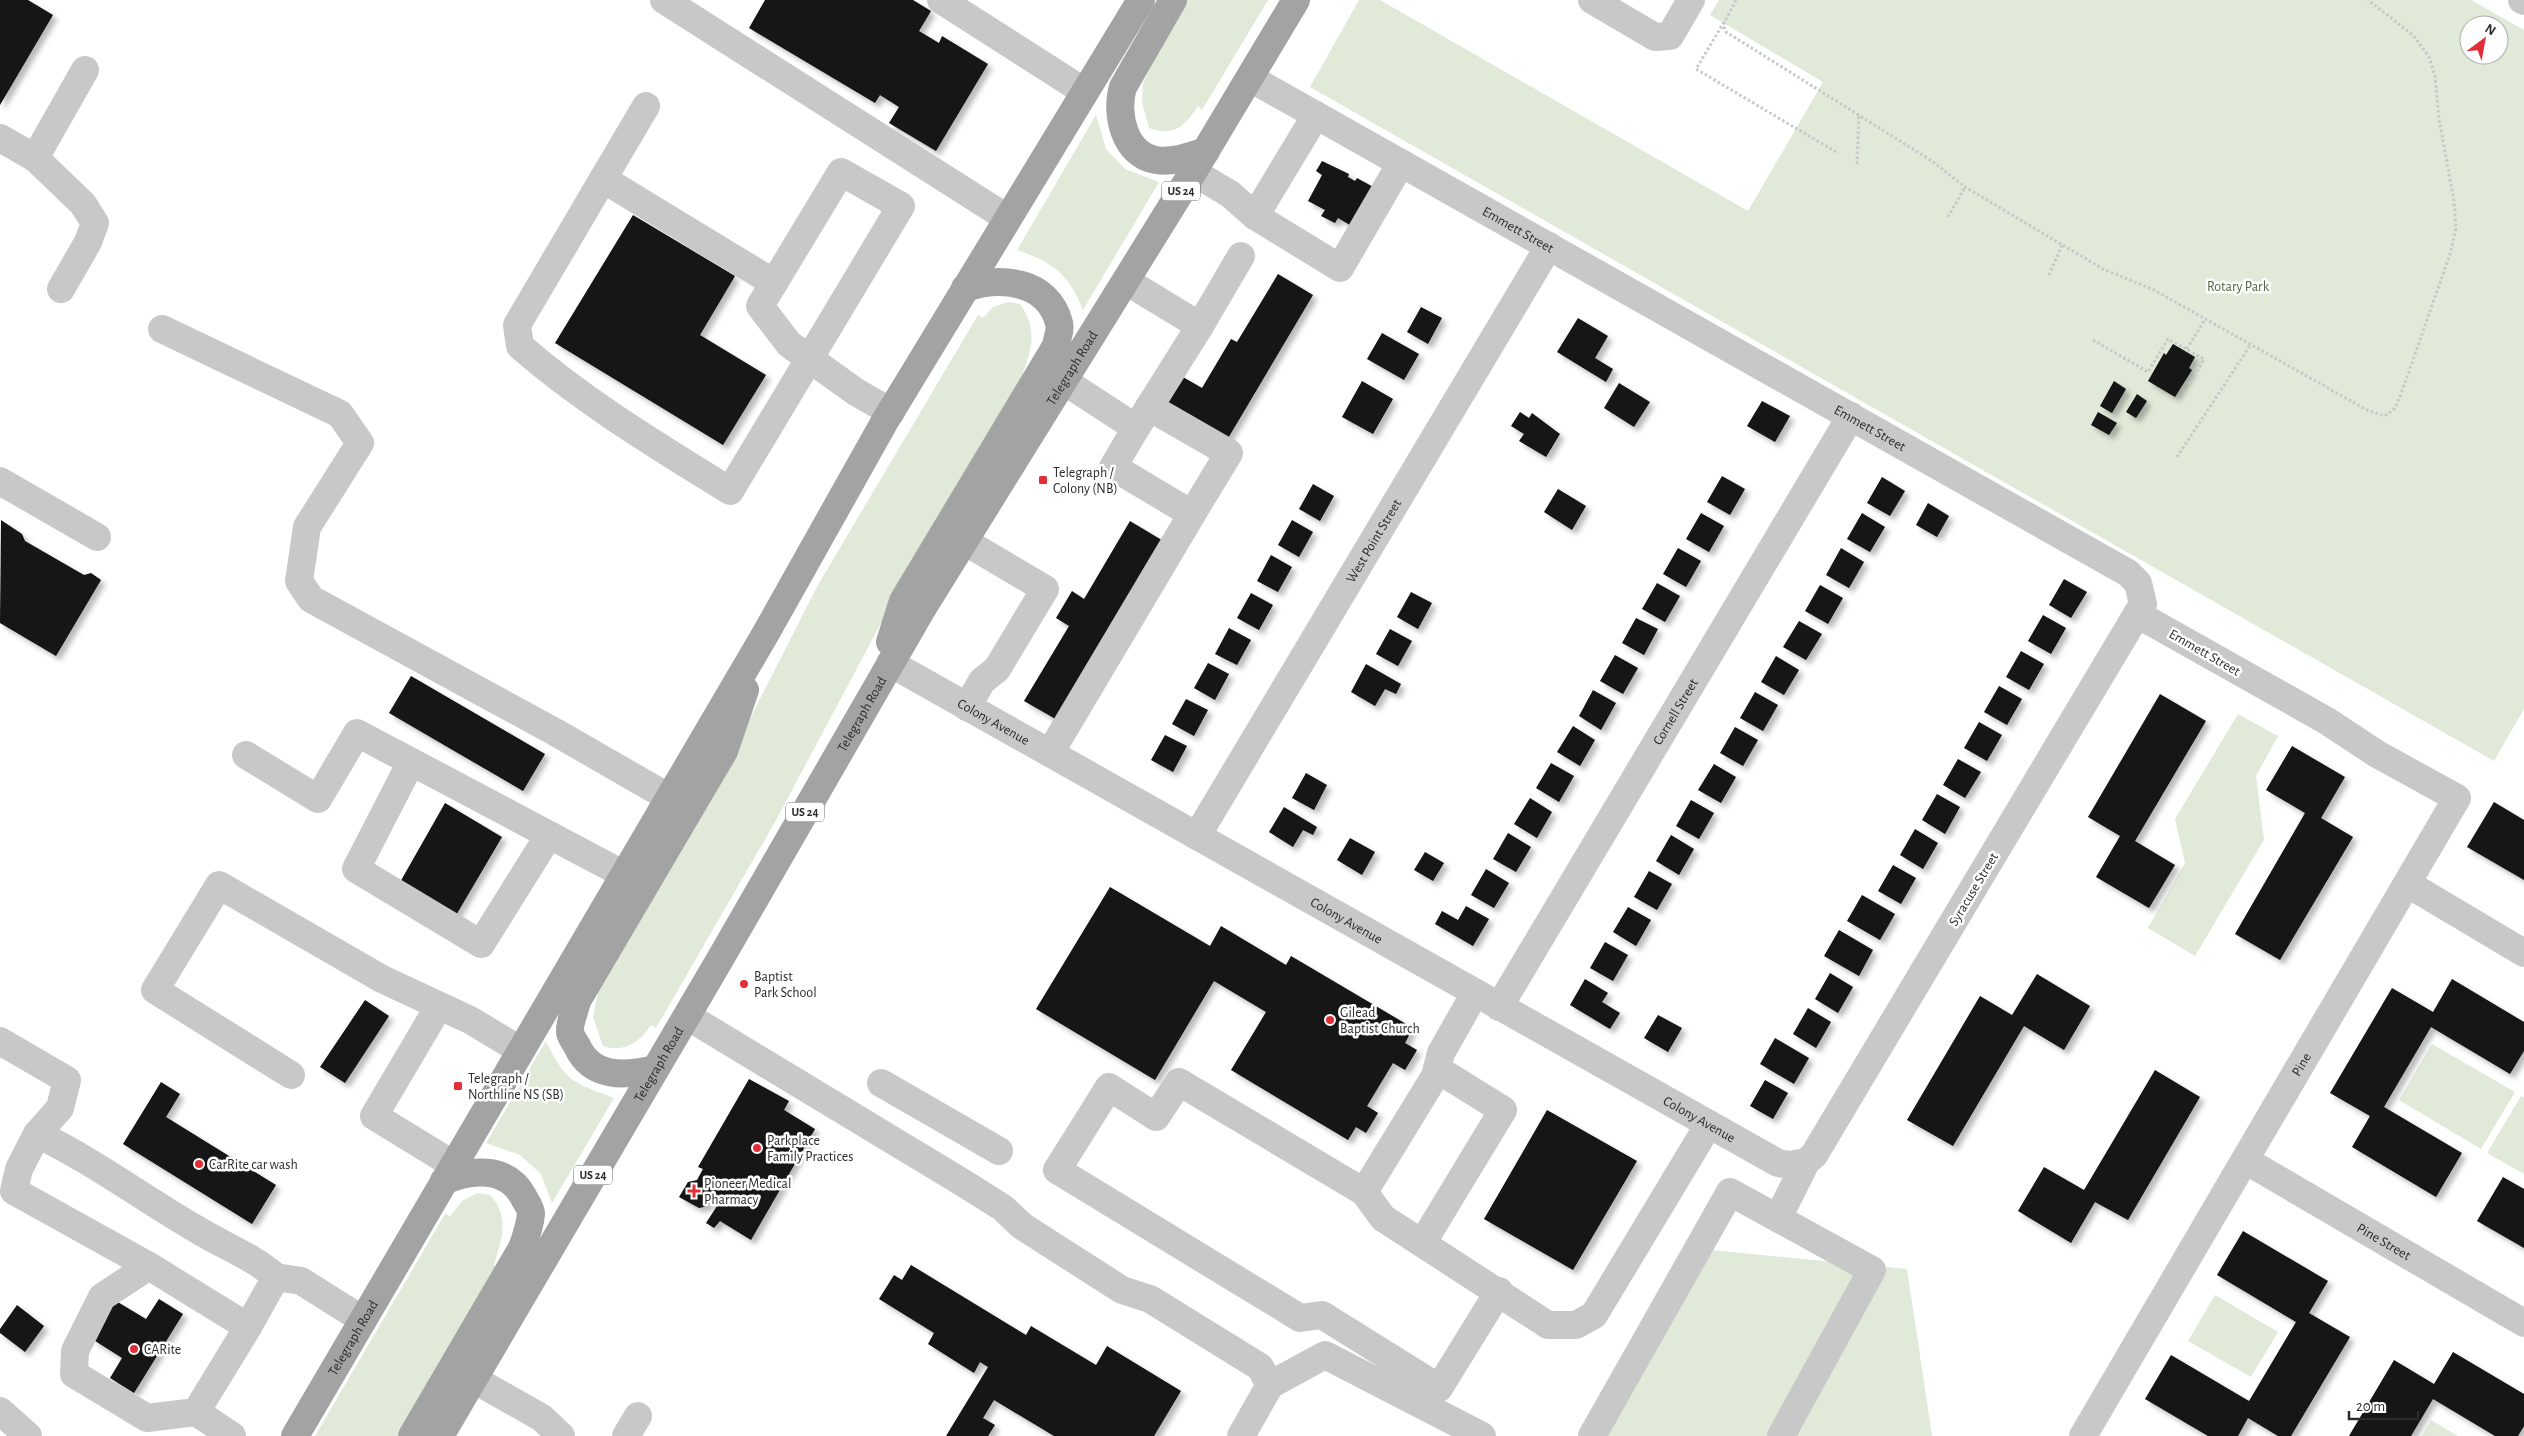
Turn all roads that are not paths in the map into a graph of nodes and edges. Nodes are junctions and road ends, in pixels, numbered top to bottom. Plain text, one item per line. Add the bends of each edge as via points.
1 (664, 0) edge
2 (1141, 0) edge
3 (1173, 0) edge
4 (1296, 0) edge
5 (1592, 0) edge
6 (1691, 0) edge
7 (956, 4) edge
8 (85, 70) dead end
9 (1250, 78) junction
10 (1085, 92) junction
11 (646, 106) dead end
12 (1316, 115) junction
13 (0, 138) edge
14 (35, 158) junction
15 (1199, 162) junction
16 (1401, 163) junction
17 (603, 179) junction
18 (1255, 216) junction
19 (1007, 218) junction
20 (1549, 246) junction
21 (1241, 256) dead end
22 (1126, 281) junction
23 (774, 283) junction
24 (965, 288) junction
25 (61, 289) dead end
26 (1200, 326) junction
27 (162, 329) dead end
28 (811, 359) junction
29 (1064, 381) junction
30 (891, 412) junction
31 (1851, 416) junction
32 (1143, 418) junction
33 (0, 481) edge
34 (1192, 514) junction
35 (97, 538) dead end
36 (964, 541) junction
37 (2137, 614) junction
38 (766, 633) junction
39 (890, 663) junction
40 (872, 695) junction
41 (966, 707) junction
42 (1050, 753) junction
43 (246, 755) dead end
44 (411, 762) junction
45 (668, 797) junction
46 (2457, 798) joint
47 (549, 835) junction
48 (1197, 836) junction
49 (623, 874) junction
50 (2408, 884) junction
51 (2524, 953) edge
52 (1474, 993) junction
53 (439, 1006) junction
54 (1499, 1007) junction
55 (687, 1016) junction
56 (0, 1041) edge
57 (520, 1050) junction
58 (655, 1069) junction
59 (1437, 1069) junction
60 (291, 1075) dead end
61 (882, 1083) dead end
62 (1709, 1124) junction
63 (37, 1134) junction
64 (999, 1151) dead end
65 (2245, 1160) junction
66 (1806, 1162) junction
67 (449, 1173) junction
68 (1364, 1192) junction
69 (1778, 1218) junction
70 (1423, 1242) junction
71 (149, 1266) junction
72 (276, 1277) junction
73 (1499, 1291) junction
74 (363, 1320) junction
75 (2524, 1323) edge
76 (248, 1328) junction
77 (475, 1380) junction
78 (1270, 1385) junction
79 (0, 1411) edge
80 (196, 1412) junction
81 (447, 1435) edge
82 (2084, 1435) edge
83 (28, 1436) edge
84 (232, 1436) edge
85 (295, 1436) edge
86 (412, 1436) edge
87 (561, 1436) edge
88 (1241, 1436) edge
89 (1482, 1436) edge
90 (1592, 1436) edge
91 (1781, 1436) edge

1 - 19 street
2 - 10 main road, Telegraph Road
3 - 15 main road via 1123,87 1119,101 1122,127 1132,145 1144,156 1155,160 1183,158
4 - 9 main road, Telegraph Road / US 24
5 - 6 street via 1655,37 1670,36
7 - 10 street
8 - 14 street
9 - 12 street, Emmett Street
9 - 15 main road, Telegraph Road / US 24
10 - 19 main road, Telegraph Road
11 - 17 street
12 - 16 street, Emmett Street
12 - 18 street
13 - 14 street
14 - 25 street via 83,204 94,223 88,242
15 - 18 street
15 - 22 main road, Telegraph Road / US 24
16 - 18 street via 1340,268
16 - 20 street, Emmett Street
17 - 23 street
17 - 28 street via 517,325 520,346 548,371 730,491
19 - 24 main road, Telegraph Road
20 - 31 street, Emmett Street
20 - 48 street, West Point Street
21 - 26 street
22 - 26 street
22 - 29 main road, Telegraph Road / US 24
23 - 28 street via 760,306 789,344
23 - 28 street via 841,172 901,206
24 - 30 main road, Telegraph Road
24 - 40 main road via 982,282 1005,281 1025,284 1037,291 1051,306 1060,324 1056,346 903,601
26 - 32 street
27 - 45 street via 340,414 360,443 307,527 299,581 311,599
28 - 30 street via 856,392
29 - 32 street
29 - 36 main road, Telegraph Road / US 24
30 - 38 main road, Telegraph Road
31 - 37 street, Emmett Street via 2128,573 2138,583 2143,596 2143,604
31 - 54 street, Cornell Street
32 - 34 street via 1113,467
32 - 34 street via 1229,453
33 - 35 street
34 - 42 street
36 - 39 main road, Telegraph Road / US 24
36 - 41 street via 1044,589 997,669 982,681
37 - 46 street, Emmett Street
37 - 66 street, Syracuse Street via 1814,1156
38 - 45 main road, Telegraph Road
38 - 58 main road via 724,751 577,1001 570,1032 590,1064 615,1074
39 - 40 main road, Telegraph Road / US 24
39 - 41 street, Colony Avenue
40 - 55 main road, Telegraph Road / US 24
41 - 42 street, Colony Avenue
42 - 48 street, Colony Avenue
43 - 44 street via 318,799 357,733
44 - 47 street
44 - 47 street via 356,869 481,944
45 - 49 main road, Telegraph Road
46 - 50 street, Pine
47 - 49 street
48 - 52 street, Colony Avenue
49 - 57 main road, Telegraph Road
50 - 51 street
50 - 65 street, Pine
52 - 54 street, Colony Avenue
52 - 59 street via 1441,1053
53 - 57 street
53 - 60 street via 382,979 219,885 156,990
53 - 67 street via 374,1116
54 - 62 street, Colony Avenue
55 - 58 main road, Telegraph Road / US 24
55 - 78 street via 965,1184 1003,1208 1022,1226 1122,1290 1150,1300 1260,1367
56 - 63 street via 67,1080 60,1108
57 - 67 main road, Telegraph Road
58 - 77 main road, Telegraph Road / US 24
59 - 68 street
59 - 70 street via 1503,1110
61 - 64 street
62 - 66 street, Colony Avenue via 1778,1163
62 - 73 street via 1594,1315 1576,1325 1548,1324
63 - 71 street via 19,1169 14,1191
63 - 72 street via 69,1149 197,1230 265,1267
65 - 75 street, Pine Street
65 - 82 street, Pine
66 - 69 street, Syracuse Street
67 - 74 main road, Telegraph Road
67 - 86 main road via 496,1174 509,1180 531,1212 529,1228 522,1248
68 - 70 street via 1383,1218
68 - 73 street via 1178,1082 1156,1117 1108,1087 1057,1170 1300,1318 1322,1315 1439,1388
69 - 90 street via 1730,1192
69 - 91 street via 1872,1270
70 - 73 street
71 - 76 street
71 - 80 street via 102,1297 75,1351 74,1374 147,1418
72 - 74 street via 301,1281
72 - 76 street
74 - 85 main road, Telegraph Road
76 - 80 street
77 - 81 main road, Telegraph Road / US 24
77 - 87 street via 542,1418
78 - 88 street
78 - 89 street via 1325,1355
79 - 83 street
80 - 84 street

